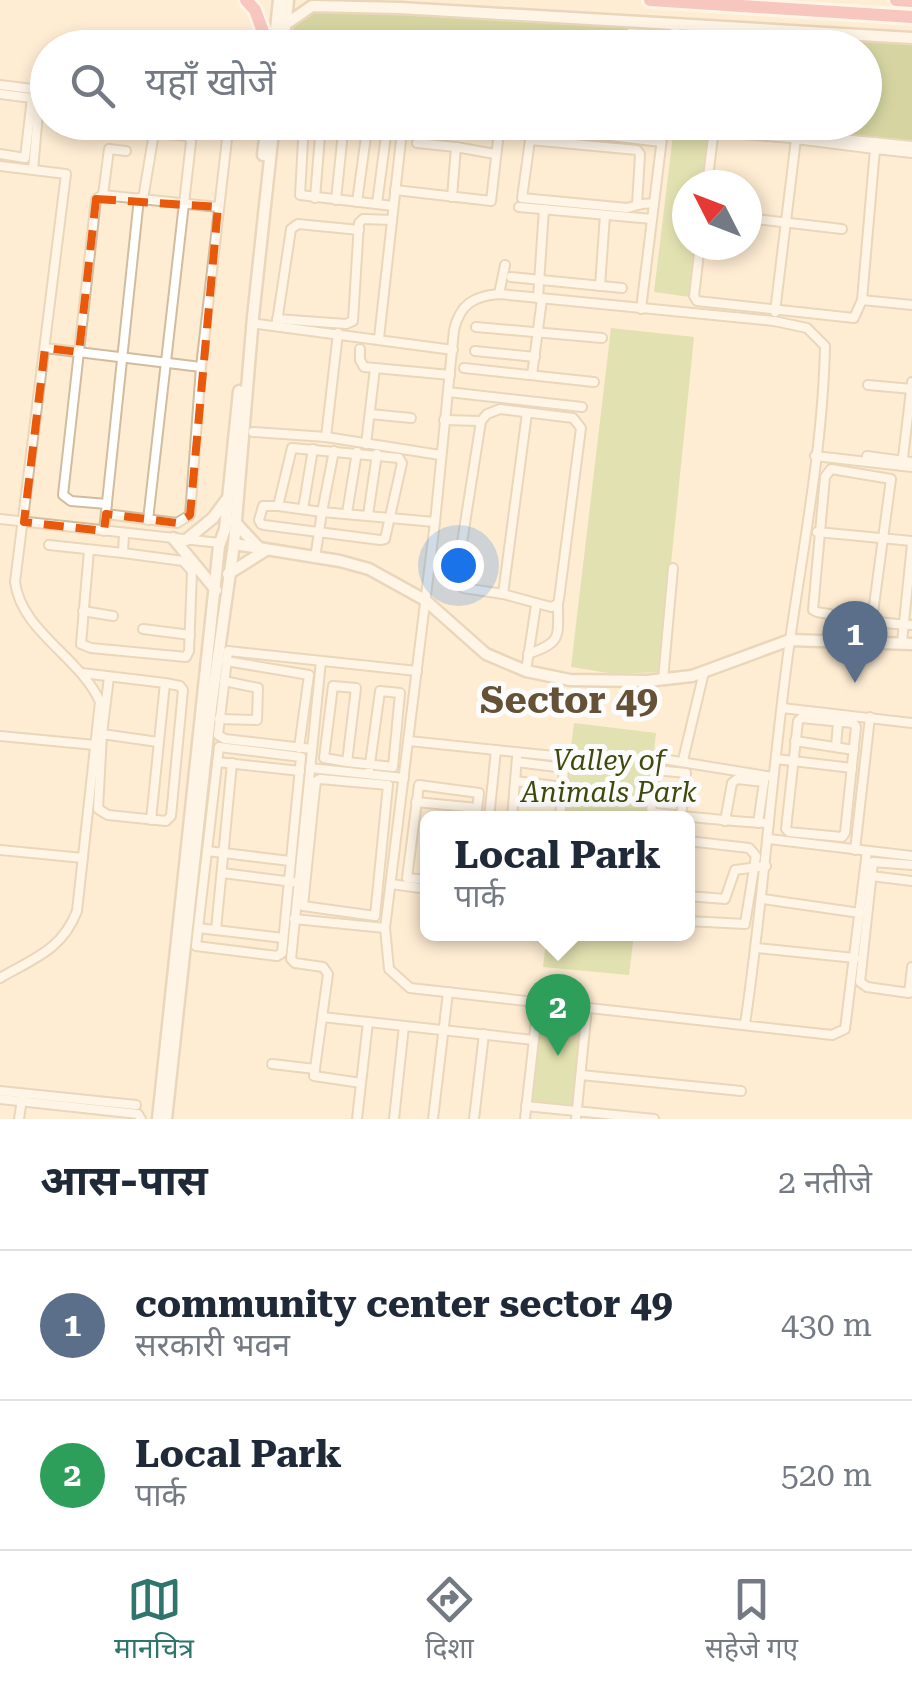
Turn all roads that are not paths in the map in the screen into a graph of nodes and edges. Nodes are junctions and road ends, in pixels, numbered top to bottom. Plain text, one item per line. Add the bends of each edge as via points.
1 (246, 0) edge
2 (280, 0) edge
3 (288, 0) edge
4 (650, 0) edge
5 (896, 0) edge
6 (912, 1) edge
7 (315, 3) edge
8 (395, 4) edge
9 (912, 17) edge
10 (286, 24) junction
11 (676, 24) junction
12 (263, 30) edge
13 (275, 30) edge
14 (286, 30) edge
15 (675, 30) edge
16 (777, 30) edge
17 (882, 36) edge
18 (912, 38) edge
19 (0, 85) edge
20 (30, 88) edge
21 (0, 94) edge
22 (30, 98) edge
23 (30, 115) edge
24 (37, 140) edge
25 (150, 140) edge
26 (190, 140) edge
27 (226, 140) edge
28 (268, 140) edge
29 (268, 140) edge
30 (302, 140) edge
31 (320, 140) edge
32 (366, 140) edge
33 (386, 140) edge
34 (401, 140) edge
35 (495, 140) edge
36 (644, 140) edge
37 (713, 140) edge
38 (796, 140) edge
39 (816, 140) edge
40 (836, 140) edge
41 (342, 142) dead end
42 (661, 142) joint
43 (418, 143) dead end
44 (875, 146) junction
45 (456, 147) junction
46 (912, 149) edge
47 (126, 151) dead end
48 (0, 154) edge
49 (495, 154) junction
50 (0, 166) edge
51 (33, 170) junction
52 (709, 170) edge
53 (395, 190) junction
54 (103, 194) junction
55 (452, 197) junction
56 (141, 198) junction
57 (314, 198) junction
58 (336, 200) junction
59 (357, 202) junction
60 (184, 203) junction
61 (378, 204) junction
62 (653, 204) junction
63 (637, 205) junction
64 (394, 206) junction
65 (218, 207) junction
66 (518, 207) dead end
67 (544, 209) junction
68 (606, 215) junction
69 (652, 219) junction
70 (392, 220) junction
71 (762, 220) edge
72 (787, 224) junction
73 (842, 229) dead end
74 (359, 230) junction
75 (698, 260) edge
76 (505, 266) dead end
77 (512, 278) dead end
78 (539, 280) junction
79 (600, 286) junction
80 (622, 288) dead end
81 (499, 294) junction
82 (540, 299) junction
83 (862, 300) junction
84 (912, 305) edge
85 (642, 310) junction
86 (775, 316) junction
87 (277, 323) junction
88 (258, 324) dead end
89 (476, 327) dead end
90 (338, 333) junction
91 (538, 334) junction
92 (379, 338) junction
93 (602, 338) dead end
94 (45, 348) junction
95 (360, 349) dead end
96 (453, 350) junction
97 (475, 350) dead end
98 (79, 352) junction
99 (121, 357) junction
100 (535, 357) junction
101 (165, 362) junction
102 (201, 367) junction
103 (374, 368) junction
104 (464, 368) dead end
105 (532, 375) junction
106 (450, 376) junction
107 (594, 382) dead end
108 (868, 384) dead end
109 (912, 386) edge
110 (448, 392) junction
111 (582, 408) dead end
112 (370, 414) junction
113 (526, 414) junction
114 (411, 418) dead end
115 (444, 420) junction
116 (482, 421) junction
117 (253, 432) dead end
118 (326, 437) junction
119 (366, 444) junction
120 (313, 449) junction
121 (334, 450) junction
122 (357, 452) junction
123 (377, 454) junction
124 (440, 455) junction
125 (815, 456) junction
126 (867, 456) dead end
127 (907, 464) edge
128 (228, 497) junction
129 (278, 506) junction
130 (106, 509) junction
131 (303, 509) junction
132 (322, 512) junction
133 (347, 514) junction
134 (368, 515) junction
135 (392, 516) junction
136 (0, 519) edge
137 (148, 520) junction
138 (234, 521) junction
139 (24, 522) junction
140 (435, 522) junction
141 (104, 531) junction
142 (808, 531) junction
143 (318, 532) junction
144 (819, 532) junction
145 (124, 533) junction
146 (172, 538) junction
147 (883, 538) junction
148 (186, 540) junction
149 (912, 542) edge
150 (226, 545) junction
151 (49, 546) dead end
152 (263, 549) junction
153 (89, 550) junction
154 (122, 554) junction
155 (315, 558) junction
156 (673, 568) dead end
157 (228, 574) junction
158 (216, 590) junction
159 (503, 594) junction
160 (425, 600) junction
161 (558, 604) junction
162 (536, 605) junction
163 (84, 612) junction
164 (112, 616) dead end
165 (872, 620) junction
166 (908, 625) edge
167 (143, 629) dead end
168 (190, 635) junction
169 (790, 640) junction
170 (907, 643) edge
171 (528, 654) junction
172 (226, 661) junction
173 (321, 661) junction
174 (417, 671) junction
175 (526, 671) junction
176 (704, 672) junction
177 (80, 673) junction
178 (109, 676) junction
179 (662, 680) junction
180 (224, 681) junction
181 (164, 684) junction
182 (782, 708) junction
183 (870, 718) junction
184 (219, 719) junction
185 (818, 720) junction
186 (838, 722) junction
187 (912, 723) edge
188 (102, 734) junction
189 (0, 736) edge
190 (408, 741) junction
191 (796, 741) junction
192 (158, 742) junction
193 (817, 744) junction
194 (95, 746) junction
195 (836, 747) junction
196 (300, 748) junction
197 (312, 749) junction
198 (496, 750) junction
199 (854, 750) junction
200 (517, 757) junction
201 (564, 757) dead end
202 (656, 758) dead end
203 (776, 759) junction
204 (682, 760) junction
205 (793, 761) junction
206 (217, 762) junction
207 (348, 762) junction
208 (232, 763) junction
209 (852, 768) junction
210 (369, 769) junction
211 (310, 770) junction
212 (299, 771) junction
213 (773, 776) junction
214 (404, 778) junction
215 (516, 781) junction
216 (564, 787) junction
217 (402, 800) junction
218 (416, 802) junction
219 (454, 805) junction
220 (477, 808) junction
221 (453, 811) edge
222 (477, 811) edge
223 (490, 811) edge
224 (513, 811) edge
225 (561, 811) edge
226 (655, 811) edge
227 (682, 811) edge
228 (387, 812) junction
229 (400, 813) junction
230 (695, 818) edge
231 (151, 820) junction
232 (725, 821) junction
233 (758, 823) junction
234 (769, 823) junction
235 (769, 839) junction
236 (695, 842) edge
237 (0, 850) edge
238 (855, 850) junction
239 (207, 851) junction
240 (867, 851) junction
241 (224, 852) junction
242 (912, 856) edge
243 (83, 858) junction
244 (290, 861) junction
245 (912, 864) edge
246 (766, 866) junction
247 (754, 868) junction
248 (222, 873) junction
249 (871, 876) junction
250 (420, 879) edge
251 (912, 881) edge
252 (293, 882) junction
253 (391, 884) junction
254 (420, 888) edge
255 (695, 897) edge
256 (706, 898) junction
257 (763, 900) junction
258 (860, 913) junction
259 (294, 918) junction
260 (695, 922) edge
261 (705, 923) junction
262 (198, 928) junction
263 (386, 928) junction
264 (216, 930) junction
265 (283, 938) junction
266 (757, 948) junction
267 (855, 958) junction
268 (912, 967) edge
269 (0, 978) edge
270 (448, 992) junction
271 (911, 993) edge
272 (538, 1003) junction
273 (587, 1008) junction
274 (322, 1017) junction
275 (368, 1022) junction
276 (745, 1024) junction
277 (404, 1026) junction
278 (444, 1030) junction
279 (484, 1034) junction
280 (534, 1040) junction
281 (272, 1064) dead end
282 (315, 1069) junction
283 (581, 1075) junction
284 (361, 1083) junction
285 (740, 1090) dead end
286 (1, 1097) edge
287 (23, 1098) junction
288 (79, 1106) junction
289 (136, 1106) dead end
290 (526, 1106) junction
291 (99, 1108) junction
292 (0, 1114) edge
293 (577, 1115) edge
294 (125, 1116) edge
295 (20, 1119) edge
296 (78, 1119) edge
297 (98, 1119) edge
298 (142, 1119) edge
299 (158, 1119) edge
300 (166, 1119) edge
301 (357, 1119) edge
302 (394, 1119) edge
303 (434, 1119) edge
304 (474, 1119) edge
305 (525, 1119) edge
306 (654, 1119) edge

1 - 12 highway
2 - 13 main road
3 - 10 main road
4 - 9 highway
5 - 6 highway
7 - 8 main road
7 - 10 main road
8 - 11 main road
10 - 14 main road
11 - 15 street
11 - 16 main road
17 - 18 main road
19 - 20 street
21 - 22 street
23 - 48 street via 25,158
24 - 51 street
25 - 56 street
26 - 60 street
27 - 65 street
28 - 128 main road
29 - 138 main road
30 - 57 street via 298,192
31 - 57 street
32 - 59 street
33 - 61 street
34 - 53 street
35 - 49 street
36 - 42 street
37 - 52 street
38 - 72 street
39 - 44 street
40 - 44 street
41 - 58 street
42 - 62 street
43 - 45 street
44 - 46 street
44 - 83 street
45 - 49 street
45 - 55 street
47 - 54 street via 110,149
49 - 55 street via 491,201
50 - 51 street
51 - 94 street via 66,174
53 - 55 street
53 - 64 street
54 - 56 street
54 - 98 street via 96,199
56 - 60 street
56 - 99 street
57 - 58 street
58 - 59 street
59 - 61 street
60 - 65 street
60 - 101 street
61 - 64 street
62 - 63 street
62 - 69 street
63 - 63 street via 522,198 530,140 637,150
64 - 70 street
65 - 102 street
66 - 67 street
67 - 68 street
67 - 78 street
68 - 69 street
68 - 79 street
69 - 85 street
70 - 74 street via 364,219
70 - 92 street
71 - 72 street
72 - 73 street
72 - 86 street
74 - 87 street via 291,228
74 - 87 street via 353,321
75 - 86 street via 697,301
76 - 81 street
77 - 78 street
78 - 79 street
78 - 82 street
79 - 80 street
81 - 82 street
81 - 96 street via 478,296 462,310
82 - 85 street
82 - 91 street
83 - 84 street
83 - 86 street via 852,319
85 - 86 street
86 - 125 street via 808,328 825,346
87 - 88 street
87 - 90 street
89 - 91 street
90 - 92 street
90 - 118 street
91 - 93 street
91 - 100 street
92 - 96 street
94 - 98 street
94 - 139 street
95 - 103 street via 361,364
96 - 106 street
97 - 100 street
98 - 99 street
98 - 130 street via 63,494
99 - 101 street
99 - 130 street
100 - 105 street
101 - 102 street
101 - 137 street
102 - 137 street via 190,516 177,524
103 - 106 street
103 - 112 street
104 - 105 street
105 - 107 street
106 - 110 street
108 - 109 street
109 - 127 street
110 - 111 street
110 - 115 street
112 - 114 street
112 - 119 street
113 - 116 street via 500,409
113 - 159 street
113 - 161 street via 573,418 580,428
115 - 116 street
115 - 124 street
116 - 159 street via 456,581
117 - 118 street
118 - 119 street
119 - 124 street
120 - 121 street
120 - 129 street via 289,452
120 - 131 street
121 - 122 street
121 - 132 street
122 - 123 street
122 - 133 street
123 - 134 street
123 - 135 street via 402,463
124 - 140 street
125 - 127 street
125 - 142 street
126 - 127 street
128 - 148 main road
128 - 150 main road
129 - 131 street
129 - 143 street via 261,507 261,524
130 - 137 street
130 - 141 street
131 - 132 street
132 - 133 street
132 - 143 street
133 - 134 street
134 - 135 street
135 - 140 street
135 - 143 street via 385,539
136 - 139 street
138 - 150 main road
138 - 152 main road
139 - 141 street
139 - 177 street via 15,582 20,604
140 - 160 street
141 - 145 street
142 - 144 street
142 - 169 street
143 - 155 street
144 - 147 street
144 - 147 street via 825,478 837,470 891,479
144 - 165 street via 813,610
145 - 146 street
145 - 154 street
146 - 148 street
146 - 158 main road
147 - 149 street
147 - 165 street
148 - 150 street
149 - 166 street
150 - 152 main road
150 - 157 main road
150 - 158 main road
151 - 153 street
152 - 155 main road
152 - 157 main road
153 - 154 street
153 - 163 street
154 - 168 street via 188,564 194,575
155 - 160 main road via 368,570
156 - 179 street
157 - 300 main road
158 - 299 main road
159 - 162 street
160 - 174 street
160 - 175 main road via 486,654
161 - 162 street
161 - 171 street via 558,636
162 - 171 street
163 - 164 street
163 - 168 street via 84,646 180,658 188,654
165 - 166 street
166 - 170 street
167 - 168 street
169 - 170 main road
169 - 176 main road
169 - 182 street
171 - 175 street
172 - 173 street via 228,651
172 - 180 street
172 - 196 street via 309,675
173 - 174 street
173 - 197 street
174 - 190 street
175 - 179 main road via 599,683
176 - 179 main road
176 - 204 street
177 - 178 street
177 - 194 street via 100,702
178 - 181 street
178 - 188 street
180 - 184 street
180 - 184 street via 258,688 257,720
181 - 192 street
181 - 231 street via 182,687 182,708 170,816
182 - 183 street
182 - 203 street
183 - 187 street
183 - 238 street
184 - 196 street via 220,738
185 - 186 street
185 - 191 street via 800,718
185 - 193 street
186 - 195 street
186 - 199 street via 856,727
188 - 192 street
188 - 231 street via 98,809
189 - 194 street
190 - 198 street
190 - 214 street
191 - 193 street
191 - 205 street
192 - 231 street
193 - 195 street
194 - 243 street
195 - 199 street
196 - 197 street
197 - 211 street
198 - 200 street
198 - 223 street
199 - 209 street
200 - 201 street
200 - 215 street
200 - 216 street via 561,766
202 - 204 street
203 - 205 street
203 - 213 street
204 - 213 street
205 - 209 street
205 - 209 street via 789,832 846,833
206 - 208 street
206 - 212 street via 219,747 295,754 301,757
206 - 239 street
207 - 207 street via 356,688 333,686 324,758
207 - 210 street
208 - 212 street
208 - 241 street
210 - 210 street via 380,692 400,693 393,767
210 - 211 street
210 - 214 street
211 - 212 street
211 - 252 street
212 - 244 street
213 - 234 street
214 - 217 street
215 - 216 street
215 - 224 street
216 - 225 street
217 - 218 street
217 - 229 street
218 - 219 street
218 - 220 street via 419,785 479,794
218 - 250 street via 406,878
219 - 220 street
219 - 221 street
220 - 222 street
226 - 227 street via 650,810 655,770 686,773
228 - 228 street via 375,916 306,908 316,782 384,784 390,789
228 - 229 street
229 - 253 street
230 - 232 street
232 - 233 street
232 - 233 street via 737,778 764,782
233 - 234 street
234 - 235 street
235 - 238 street
235 - 246 street
236 - 247 street via 749,848 756,853
237 - 243 street
238 - 240 street
239 - 241 street
239 - 262 street
240 - 242 street
240 - 258 street
241 - 244 street
241 - 248 street
243 - 269 street via 69,931
244 - 252 street
245 - 249 street via 876,860
246 - 247 street
246 - 257 street
247 - 256 street via 735,870 725,899
247 - 261 street via 745,924
248 - 252 street
248 - 264 street
249 - 251 street
249 - 271 street via 860,982
252 - 259 street
252 - 265 street
253 - 254 street
253 - 263 street
255 - 256 street
256 - 261 street
257 - 258 street
257 - 266 street
258 - 267 street
259 - 263 street
259 - 274 street via 292,962 323,967 328,974
260 - 261 street
262 - 264 street
262 - 265 street via 196,946 277,956
263 - 270 street via 387,961 396,979 410,988
264 - 265 street
266 - 267 street
266 - 276 street
267 - 276 street via 841,1032
268 - 271 street
270 - 272 street
270 - 278 street
272 - 273 street
272 - 280 street
273 - 276 street
273 - 283 street
274 - 275 street
274 - 282 street
275 - 277 street
275 - 284 street
277 - 278 street
277 - 302 street
278 - 279 street
278 - 303 street
279 - 280 street
279 - 304 street
280 - 290 street
281 - 282 street
282 - 284 street via 316,1078
283 - 285 street
283 - 293 street
284 - 301 street
286 - 287 street
286 - 292 street
287 - 288 street
287 - 289 street
287 - 295 street
288 - 291 street
288 - 296 street
290 - 293 street
290 - 305 street
291 - 294 street
291 - 297 street
293 - 306 street
294 - 298 street

